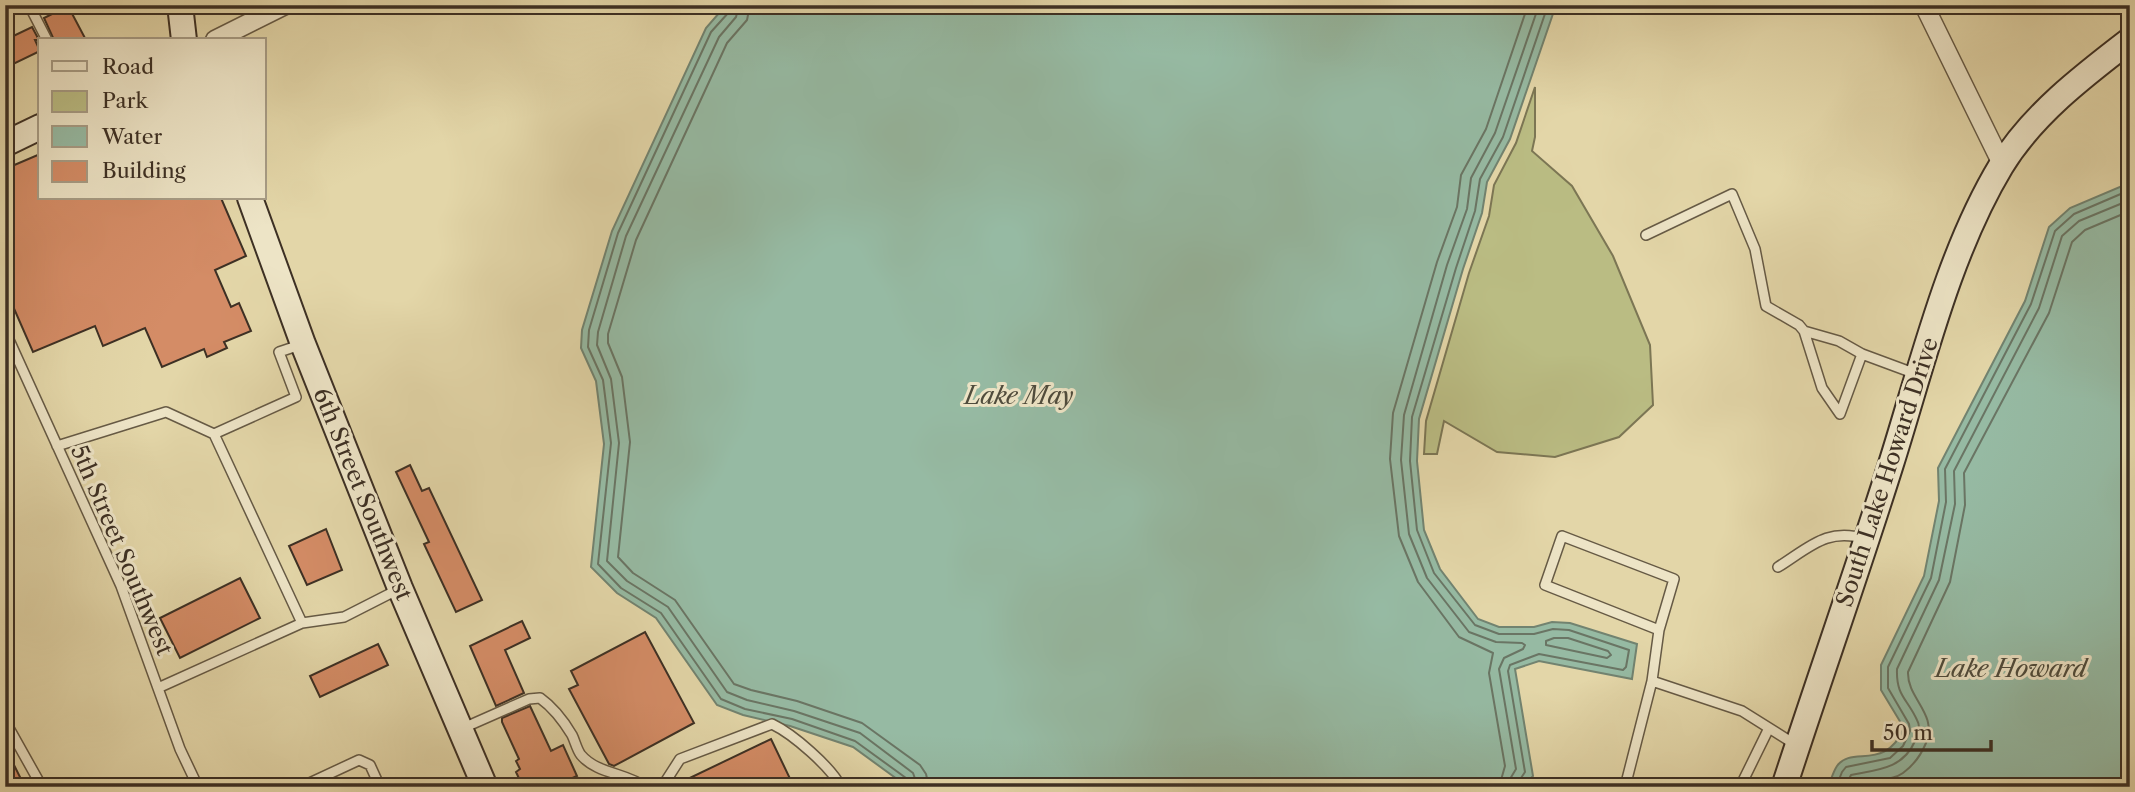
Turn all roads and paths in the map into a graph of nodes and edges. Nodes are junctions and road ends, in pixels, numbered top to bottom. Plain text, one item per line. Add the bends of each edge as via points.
1 (29, 5) edge
2 (180, 5) edge
3 (285, 5) edge
4 (1924, 5) edge
5 (46, 38) edge
6 (184, 38) edge
7 (219, 38) edge
8 (2130, 40) edge
9 (38, 128) edge
10 (5, 144) edge
11 (2003, 164) junction
12 (251, 200) edge
13 (1646, 235) dead end
14 (5, 331) edge
15 (1804, 331) junction
16 (303, 344) junction
17 (1862, 354) junction
18 (1917, 374) junction
19 (214, 434) junction
20 (57, 446) junction
21 (1867, 539) junction
22 (1778, 567) dead end
23 (400, 588) junction
24 (302, 623) junction
25 (1659, 631) junction
26 (1652, 681) junction
27 (158, 688) junction
28 (5, 721) edge
29 (1769, 728) junction
30 (460, 730) junction
31 (1797, 746) junction
32 (1626, 783) dead end
33 (42, 787) edge
34 (198, 787) edge
35 (301, 787) edge
36 (380, 787) edge
37 (485, 787) edge
38 (645, 787) edge
39 (662, 787) edge
40 (841, 787) edge
41 (1740, 787) edge
42 (1784, 787) edge

1 - 5 lane
2 - 6 street
3 - 7 street
4 - 11 street
8 - 11 street, South Lake Howard Drive via 2069,88
9 - 10 street
11 - 18 street, South Lake Howard Drive via 1976,211
12 - 16 street, 6th Street Southwest
13 - 15 lane via 1732,194 1755,249 1766,306
14 - 20 lane, 5th Street Southwest
15 - 17 lane via 1839,341
15 - 17 lane via 1822,388 1840,415
16 - 19 lane via 279,352 296,397
16 - 23 street, 6th Street Southwest
17 - 18 lane
18 - 21 street, South Lake Howard Drive
19 - 20 lane via 166,412
19 - 24 lane
20 - 27 lane, 5th Street Southwest via 121,586
21 - 22 lane via 1849,534 1828,536
21 - 31 street, South Lake Howard Drive
23 - 24 lane via 344,617
23 - 30 street, 6th Street Southwest
24 - 27 lane
25 - 25 lane via 1545,585 1562,536 1674,579
25 - 26 lane
26 - 29 lane via 1742,711
26 - 32 lane
27 - 34 lane, 5th Street Southwest
28 - 33 lane
29 - 31 lane
29 - 41 lane
30 - 37 street, 6th Street Southwest
30 - 38 lane via 540,698 554,707 581,755
31 - 42 street, South Lake Howard Drive
35 - 36 lane via 359,760 370,765
39 - 40 lane via 680,760 772,724 837,778

